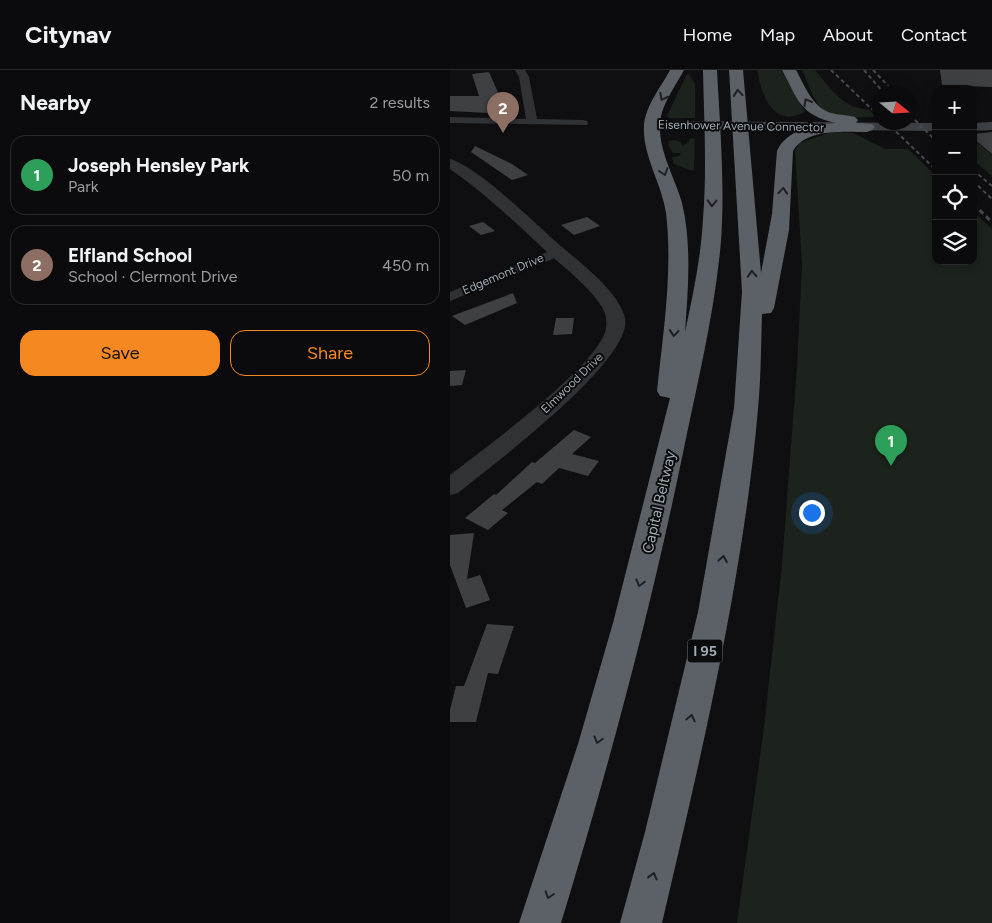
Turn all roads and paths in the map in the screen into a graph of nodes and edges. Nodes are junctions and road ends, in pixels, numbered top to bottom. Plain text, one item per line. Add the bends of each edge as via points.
1 (520, 70) edge
2 (677, 70) edge
3 (710, 70) edge
4 (736, 70) edge
5 (789, 70) edge
6 (450, 120) edge
7 (977, 120) edge
8 (992, 120) edge
9 (532, 121) junction
10 (917, 121) edge
11 (932, 121) edge
12 (583, 123) dead end
13 (871, 123) edge
14 (652, 125) junction
15 (992, 126) edge
16 (932, 127) edge
17 (977, 127) edge
18 (450, 163) edge
19 (557, 252) junction
20 (450, 297) edge
21 (749, 376) junction
22 (450, 487) edge
23 (660, 502) junction
24 (540, 923) edge
25 (641, 923) edge

1 - 9 street
2 -> 14 highway via 655,112
3 -> 23 highway, Capital Beltway via 712,200 708,260 700,316
21 -> 4 highway, I 95 via 752,292
13 -> 5 highway via 815,113 809,108
6 - 9 street
7 - 8 main road
9 - 12 street
10 - 11 main road
13 - 14 main road, Eisenhower Avenue Connector
13 - 16 main road, Eisenhower Avenue Connector
21 -> 13 highway via 778,240 786,147 797,138 815,131
14 -> 23 highway via 674,210 678,258
15 - 17 main road
18 - 19 street, Elmwood Drive
19 - 20 street, Edgemont Drive
19 - 22 street, Elmwood Drive via 610,304 616,322 615,335 588,370
25 -> 21 highway, I 95 via 714,612
23 -> 24 highway, Capital Beltway via 588,775

